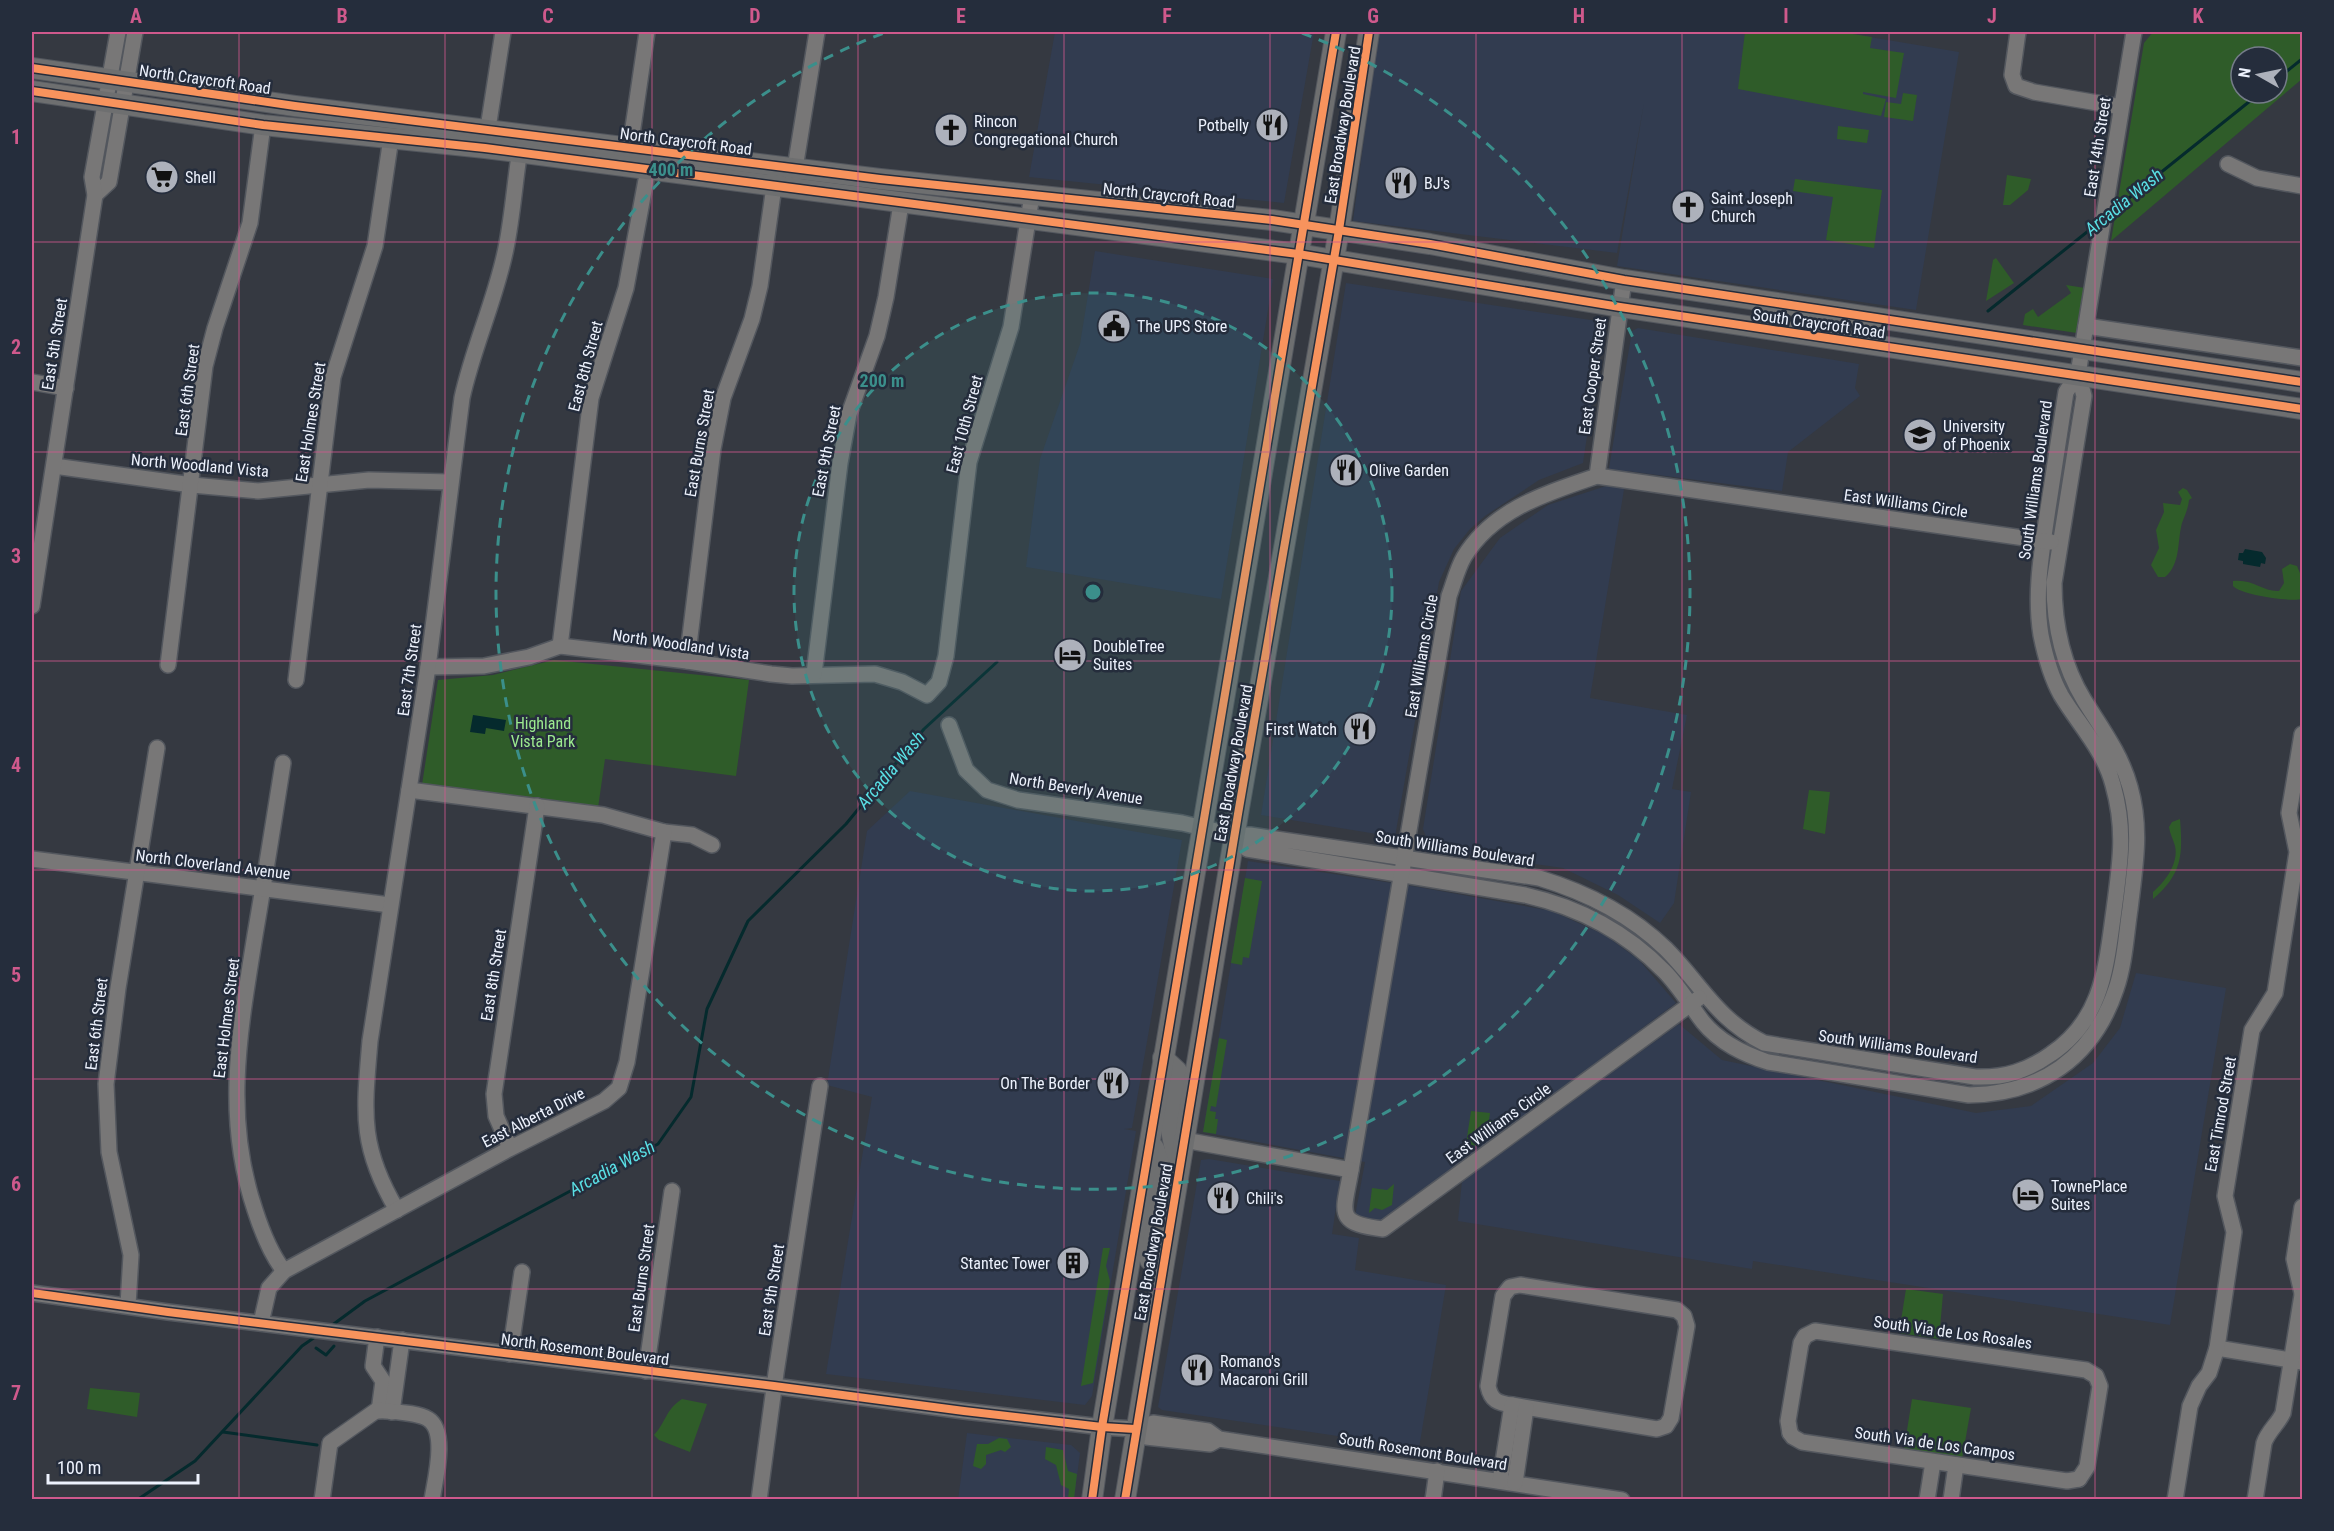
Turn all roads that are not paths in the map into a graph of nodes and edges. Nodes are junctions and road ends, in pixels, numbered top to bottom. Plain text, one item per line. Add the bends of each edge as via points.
1 (118, 32) edge
2 (135, 32) edge
3 (503, 32) edge
4 (647, 32) edge
5 (817, 32) edge
6 (1336, 32) edge
7 (1369, 32) edge
8 (2018, 32) edge
9 (2134, 32) edge
10 (32, 68) edge
11 (118, 80) junction
12 (32, 92) edge
13 (114, 104) junction
14 (2121, 106) junction
15 (263, 125) junction
16 (391, 138) junction
17 (487, 139) junction
18 (521, 143) junction
19 (630, 148) junction
20 (2228, 164) dead end
21 (648, 170) junction
22 (785, 176) junction
23 (2302, 186) edge
24 (1032, 195) junction
25 (901, 204) junction
26 (1028, 219) junction
27 (1304, 225) junction
28 (1339, 230) junction
29 (1298, 254) junction
30 (1333, 260) junction
31 (1624, 280) junction
32 (1620, 307) junction
33 (1886, 319) junction
34 (2086, 326) junction
35 (1768, 329) junction
36 (2082, 348) junction
37 (2302, 358) edge
38 (2078, 374) junction
39 (32, 382) edge
40 (2302, 382) edge
41 (66, 388) junction
42 (2302, 409) edge
43 (54, 466) junction
44 (1597, 476) junction
45 (450, 482) junction
46 (192, 485) junction
47 (318, 486) junction
48 (2044, 541) junction
49 (2060, 544) junction
50 (32, 606) edge
51 (560, 646) junction
52 (687, 661) junction
53 (168, 665) dead end
54 (428, 667) junction
55 (814, 674) junction
56 (296, 680) dead end
57 (927, 695) joint
58 (949, 725) dead end
59 (2302, 734) edge
60 (157, 748) dead end
61 (284, 763) dead end
62 (409, 790) junction
63 (537, 806) junction
64 (1201, 827) junction
65 (664, 832) junction
66 (1234, 835) junction
67 (712, 845) dead end
68 (1405, 858) junction
69 (32, 860) edge
70 (136, 873) junction
71 (1402, 875) junction
72 (263, 888) junction
73 (390, 905) junction
74 (2287, 919) junction
75 (2302, 922) edge
76 (1704, 993) junction
77 (1691, 1004) junction
78 (1163, 1058) junction
79 (820, 1086) dead end
80 (1150, 1137) junction
81 (1184, 1140) junction
82 (510, 1148) junction
83 (1179, 1170) junction
84 (1351, 1170) junction
85 (672, 1191) dead end
86 (2302, 1207) edge
87 (397, 1210) junction
88 (1163, 1266) junction
89 (284, 1271) junction
90 (522, 1272) dead end
91 (32, 1293) edge
92 (2302, 1294) edge
93 (128, 1305) junction
94 (261, 1323) junction
95 (377, 1337) junction
96 (402, 1340) junction
97 (2217, 1347) junction
98 (510, 1354) junction
99 (2298, 1361) edge
100 (646, 1371) junction
101 (378, 1374) junction
102 (397, 1377) junction
103 (774, 1386) junction
104 (1519, 1407) junction
105 (386, 1411) junction
106 (1102, 1427) junction
107 (1135, 1429) junction
108 (1786, 1435) joint
109 (1934, 1461) junction
110 (1956, 1465) junction
111 (1437, 1471) junction
112 (1507, 1482) junction
113 (2081, 1482) joint
114 (1578, 1496) edge
115 (322, 1500) edge
116 (432, 1500) edge
117 (759, 1500) edge
118 (1092, 1500) edge
119 (1125, 1500) edge
120 (1433, 1500) edge
121 (1622, 1500) edge
122 (1928, 1500) edge
123 (1951, 1500) edge
124 (2175, 1500) edge
125 (2255, 1500) edge

1 - 11 street, East 5th Street
2 - 11 street, East 5th Street
3 - 17 street
4 - 19 street
5 - 22 street, East Burns Street
6 - 27 main road, East Broadway Boulevard
7 - 28 main road, East Broadway Boulevard
8 - 14 street via 2012,75 2016,86
9 - 14 street, East 14th Street
10 - 11 main road, North Craycroft Road
11 - 13 street, East 5th Street
11 - 17 main road, North Craycroft Road
12 - 13 main road, North Craycroft Road
13 - 15 main road, North Craycroft Road
13 - 41 street, East 5th Street via 92,177 95,195
14 - 34 street, East 14th Street
15 - 16 main road, North Craycroft Road
15 - 46 street, East 6th Street via 250,223 205,366
16 - 17 main road, North Craycroft Road
16 - 47 street, East Holmes Street via 375,246 333,377
17 - 18 main road, North Craycroft Road
18 - 19 main road, North Craycroft Road
18 - 21 main road, North Craycroft Road
18 - 45 street, East 7th Street via 506,247 470,361
19 - 22 main road, North Craycroft Road
20 - 23 street via 2257,178
21 - 22 main road, North Craycroft Road
21 - 51 street, East 8th Street via 626,288 591,398
22 - 24 main road, North Craycroft Road
22 - 25 main road, North Craycroft Road
22 - 52 street, East Burns Street via 752,319 723,398
24 - 26 street, East 10th Street
24 - 27 main road, North Craycroft Road
25 - 26 main road, North Craycroft Road
25 - 55 street, East 9th Street via 877,336 849,414
26 - 29 main road, North Craycroft Road
26 - 57 street, East 10th Street via 1011,327 969,462 946,656 939,682
27 - 28 main road, North Craycroft Road
27 - 29 main road, East Broadway Boulevard
28 - 30 main road, East Broadway Boulevard
28 - 31 main road, South Craycroft Road
29 - 30 main road, North Craycroft Road
29 - 64 main road, East Broadway Boulevard
30 - 32 main road, South Craycroft Road
30 - 66 main road, East Broadway Boulevard
31 - 32 street, East Cooper Street
31 - 33 main road, South Craycroft Road
32 - 35 main road, South Craycroft Road
32 - 44 street, East Cooper Street
33 - 35 main road via 1880,330 1869,332 1792,322
33 - 36 main road, South Craycroft Road
34 - 36 street, East 14th Street
34 - 37 street
35 - 38 main road, South Craycroft Road
36 - 38 street, East 14th Street
36 - 40 main road, South Craycroft Road
38 - 42 main road, South Craycroft Road
38 - 48 street, South Williams Boulevard via 2067,388
38 - 49 street, South Williams Boulevard via 2084,396
39 - 41 street
41 - 43 street, East 5th Street
43 - 46 street, North Woodland Vista
43 - 50 street, East 5th Street
44 - 48 street, East Williams Circle
44 - 68 street, East Williams Circle via 1534,497 1487,528 1464,557 1449,596
45 - 47 street, North Woodland Vista via 369,480
45 - 54 street, East 7th Street
46 - 47 street, North Woodland Vista via 258,491
46 - 53 street, East 6th Street
47 - 56 street, East Holmes Street
48 - 49 street, East Williams Circle
48 - 76 street, South Williams Boulevard via 2038,603 2047,657 2060,694 2095,745 2112,782 2122,835 2105,971 2095,1003 2083,1024 2072,1038 2036,1065 2007,1075 1975,1077 1764,1043 1733,1025
49 - 77 street, South Williams Boulevard via 2054,583 2058,632 2070,672 2120,760 2130,787 2138,835 2121,971 2109,1009 2088,1042 2060,1068 2034,1083 2002,1093 1969,1095 1768,1062 1729,1045 1704,1023
51 - 52 street, North Woodland Vista
51 - 54 street, North Woodland Vista via 484,666
52 - 55 street, North Woodland Vista via 771,674
54 - 62 street, East 7th Street
55 - 57 street, North Woodland Vista via 875,674
58 - 64 street, North Beverly Avenue via 966,770 987,790 1018,800
59 - 74 street, East Timrod Street via 2289,813 2297,852
60 - 70 street, East 6th Street
61 - 72 street, East Holmes Street
62 - 63 street
62 - 73 street, East 7th Street
63 - 65 street via 608,816
63 - 82 street, East 8th Street via 494,1094 496,1116
64 - 66 street, North Beverly Avenue
64 - 78 main road, East Broadway Boulevard
65 - 67 street via 692,835
65 - 82 street, East Alberta Drive via 627,1062 619,1088 604,1101
66 - 68 street, South Williams Boulevard
66 - 71 street, South Williams Boulevard via 1247,849
66 - 81 main road, East Broadway Boulevard
68 - 71 street, East Williams Circle
68 - 76 street, South Williams Boulevard via 1539,878 1599,902 1650,934
69 - 70 street, North Cloverland Avenue
70 - 72 street, North Cloverland Avenue
70 - 93 street, East 6th Street via 106,1084 109,1152 131,1255
71 - 77 street, South Williams Boulevard via 1525,895 1584,915 1645,953
71 - 84 street, East Williams Circle
72 - 73 street, North Cloverland Avenue
72 - 89 street, East Holmes Street via 240,1033 236,1125 248,1190 268,1246
73 - 87 street, East 7th Street via 369,1041 364,1115 375,1166
74 - 75 street
74 - 97 street, East Timrod Street via 2275,993 2252,1030 2224,1196 2234,1233
76 - 77 street, East Williams Circle
77 - 84 street, East Williams Circle via 1383,1229 1356,1226 1350,1221 1345,1209
78 - 80 main road, East Broadway Boulevard
78 - 83 main road via 1178,1077 1171,1130
79 - 103 street, East 9th Street
80 - 88 main road via 1159,1163 1148,1253 1150,1260
80 - 106 main road, East Broadway Boulevard
81 - 83 main road, East Broadway Boulevard
81 - 84 street
82 - 87 street, East Alberta Drive
83 - 88 main road, East Broadway Boulevard
85 - 100 street, East Burns Street
86 - 92 street via 2294,1259
87 - 89 street, East Alberta Drive
88 - 107 main road, East Broadway Boulevard
89 - 94 street, East Alberta Drive via 269,1288
90 - 98 street
91 - 93 street, North Rosemont Boulevard
92 - 99 street
93 - 94 street, North Rosemont Boulevard
94 - 95 street, North Rosemont Boulevard
95 - 96 street, North Rosemont Boulevard
95 - 101 street via 373,1366
96 - 98 street, North Rosemont Boulevard
96 - 102 street
97 - 99 street
97 - 124 street, East Timrod Street via 2209,1372 2190,1406
98 - 100 street, North Rosemont Boulevard
99 - 125 street via 2283,1413 2264,1443
100 - 103 street, North Rosemont Boulevard
101 - 102 street
101 - 105 street via 383,1381
102 - 105 street
103 - 106 street, North Rosemont Boulevard
103 - 117 street, East 9th Street
104 - 104 street via 1658,1429 1666,1426 1671,1418 1687,1326 1684,1316 1677,1310 1520,1285 1510,1287 1503,1296 1488,1386 1490,1396 1498,1403
104 - 112 street
105 - 115 street via 377,1410 330,1443
105 - 116 street via 427,1418 439,1425
106 - 107 street, North Rosemont Boulevard
106 - 118 main road, East Broadway Boulevard
107 - 111 street, South Rosemont Boulevard via 1153,1422 1208,1431 1219,1439
107 - 119 main road, East Broadway Boulevard
108 - 109 street, South Via de Los Campos via 1802,1442
108 - 113 street, South Via de Los Rosales via 1805,1330 2086,1370 2097,1374 2100,1386
109 - 110 street, South Via de Los Campos
109 - 122 street
110 - 113 street, South Via de Los Campos
110 - 123 street
111 - 112 street, South Rosemont Boulevard
111 - 120 street
112 - 114 street, South Rosemont Boulevard
114 - 121 street, South Rosemont Boulevard

